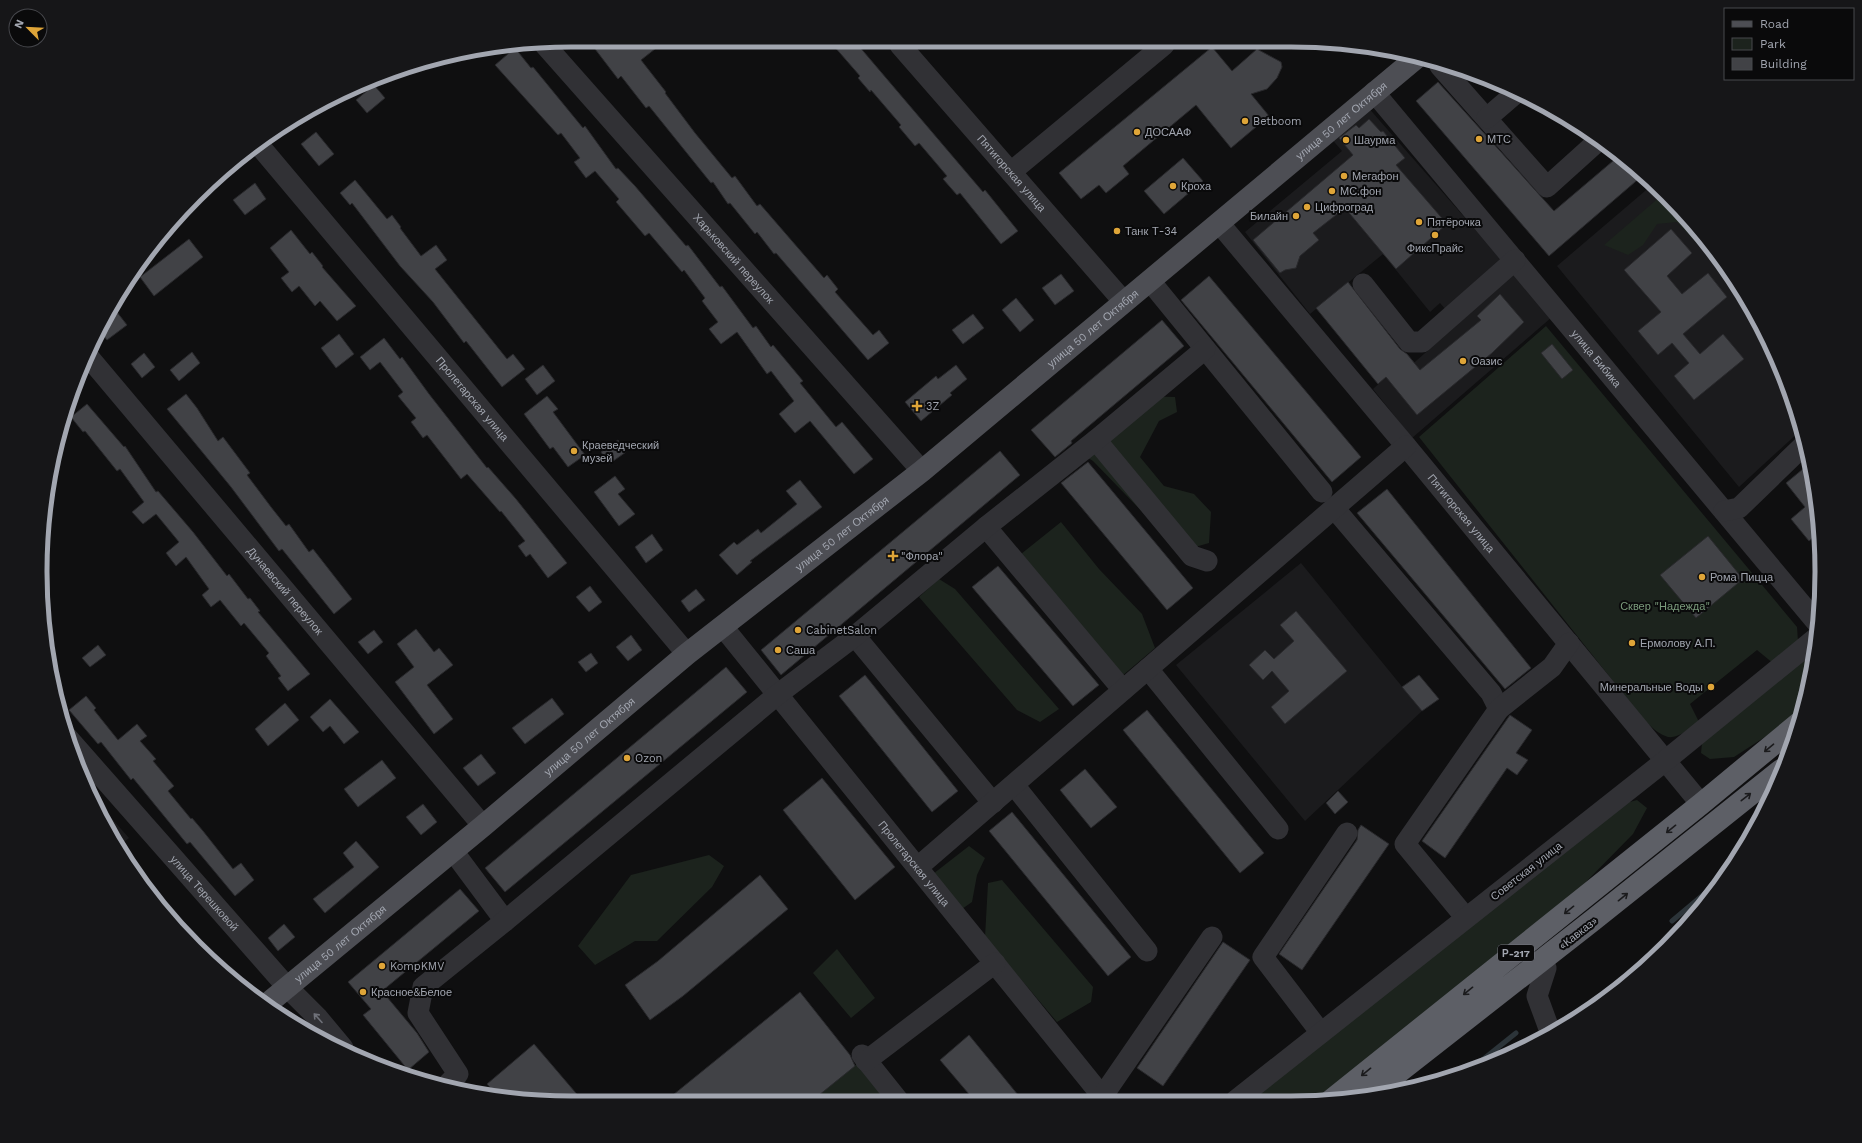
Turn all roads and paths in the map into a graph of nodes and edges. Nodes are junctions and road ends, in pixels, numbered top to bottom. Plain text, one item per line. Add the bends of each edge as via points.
1 (902, 47) edge
2 (1160, 47) edge
3 (547, 48) edge
4 (1412, 62) edge
5 (1444, 70) edge
6 (1374, 92) junction
7 (1512, 96) edge
8 (1486, 118) junction
9 (1595, 144) edge
10 (262, 148) edge
11 (1011, 172) junction
12 (1219, 223) junction
13 (1514, 260) junction
14 (1150, 281) junction
15 (1363, 284) dead end
16 (1124, 302) junction
17 (1205, 349) junction
18 (92, 361) edge
19 (1096, 440) junction
20 (1406, 446) junction
21 (1800, 449) edge
22 (922, 471) junction
23 (1328, 500) junction
24 (1724, 511) junction
25 (986, 527) junction
26 (1207, 561) dead end
27 (1813, 618) edge
28 (723, 627) junction
29 (855, 636) junction
30 (1811, 642) edge
31 (1569, 643) junction
32 (687, 654) junction
33 (1148, 669) junction
34 (1123, 690) junction
35 (777, 694) junction
36 (1499, 709) junction
37 (1790, 731) edge
38 (79, 751) edge
39 (1664, 761) junction
40 (1773, 776) edge
41 (1014, 785) junction
42 (993, 803) junction
43 (1701, 804) junction
44 (484, 826) junction
45 (1278, 829) dead end
46 (1347, 833) dead end
47 (453, 851) junction
48 (918, 867) junction
49 (1466, 918) junction
50 (505, 921) junction
51 (1592, 921) junction
52 (1212, 937) dead end
53 (1147, 951) dead end
54 (995, 963) junction
55 (1546, 968) junction
56 (288, 988) junction
57 (271, 1001) edge
58 (1549, 1028) edge
59 (1321, 1033) junction
60 (336, 1040) edge
61 (1407, 1065) junction
62 (450, 1082) edge
63 (1377, 1089) edge
64 (1339, 1094) edge
65 (895, 1096) edge
66 (1102, 1096) edge
67 (1106, 1096) edge
68 (1242, 1096) edge

1 - 11 street, Пятигорская улица
2 - 11 street
3 - 22 street, Харьковский переулок
4 - 6 main road, улица 50 лет Октября
5 - 8 street
6 - 12 main road, улица 50 лет Октября
6 - 13 street, улица Бибика
7 - 8 street
8 - 9 street via 1547,186
10 - 32 street, Пролетарская улица
11 - 16 street, Пятигорская улица
12 - 14 main road, улица 50 лет Октября
12 - 20 street, Пятигорская улица
13 - 15 street via 1422,342 1409,342
13 - 24 street, улица Бибика
14 - 16 main road, улица 50 лет Октября
14 - 17 street
16 - 22 main road, улица 50 лет Октября
17 - 19 street
17 - 23 street
18 - 44 street, Дунаевский переулок
19 - 25 street
19 - 26 street via 1192,556
20 - 23 street
20 - 31 street, Пятигорская улица
21 - 24 street via 1739,508
22 - 28 main road, улица 50 лет Октября
23 - 33 street
23 - 36 street via 1491,693
24 - 27 street, улица Бибика
25 - 29 street
25 - 34 street
28 - 32 main road, улица 50 лет Октября
28 - 35 street, Пролетарская улица
29 - 35 street
29 - 42 street
30 - 39 street, Советская улица
31 - 36 street via 1552,667
31 - 39 street, Пятигорская улица
32 - 44 main road, улица 50 лет Октября
33 - 34 street
33 - 45 street
34 - 41 street
35 - 48 street, Пролетарская улица
35 - 50 street
36 - 49 street via 1405,844
37 -> 43 highway, Р-217
38 - 56 street, улица Терешковой
39 - 43 street, Пятигорская улица
39 - 49 street, Советская улица
51 -> 40 highway, «Кавказ» / Р-217
41 - 42 street
41 - 53 street
42 - 48 street
43 -> 64 highway, Р-217
44 - 47 main road, улица 50 лет Октября
46 - 59 street via 1263,957
47 - 50 street
47 - 56 main road, улица 50 лет Октября
48 - 54 street, Пролетарская улица
49 - 59 street, Советская улица
50 - 62 street via 423,987 418,1013 458,1074
51 - 55 street via 1575,943
51 - 61 highway, «Кавказ» / Р-217
52 - 67 street
54 - 65 street via 864,1058
54 - 66 street, Пролетарская улица
55 - 58 street via 1537,996
55 - 61 street via 1438,1051
56 - 57 main road, улица 50 лет Октября
60 -> 56 street, улица Терешковой
59 - 68 street, Советская улица
61 - 63 highway, «Кавказ» / Р-217

